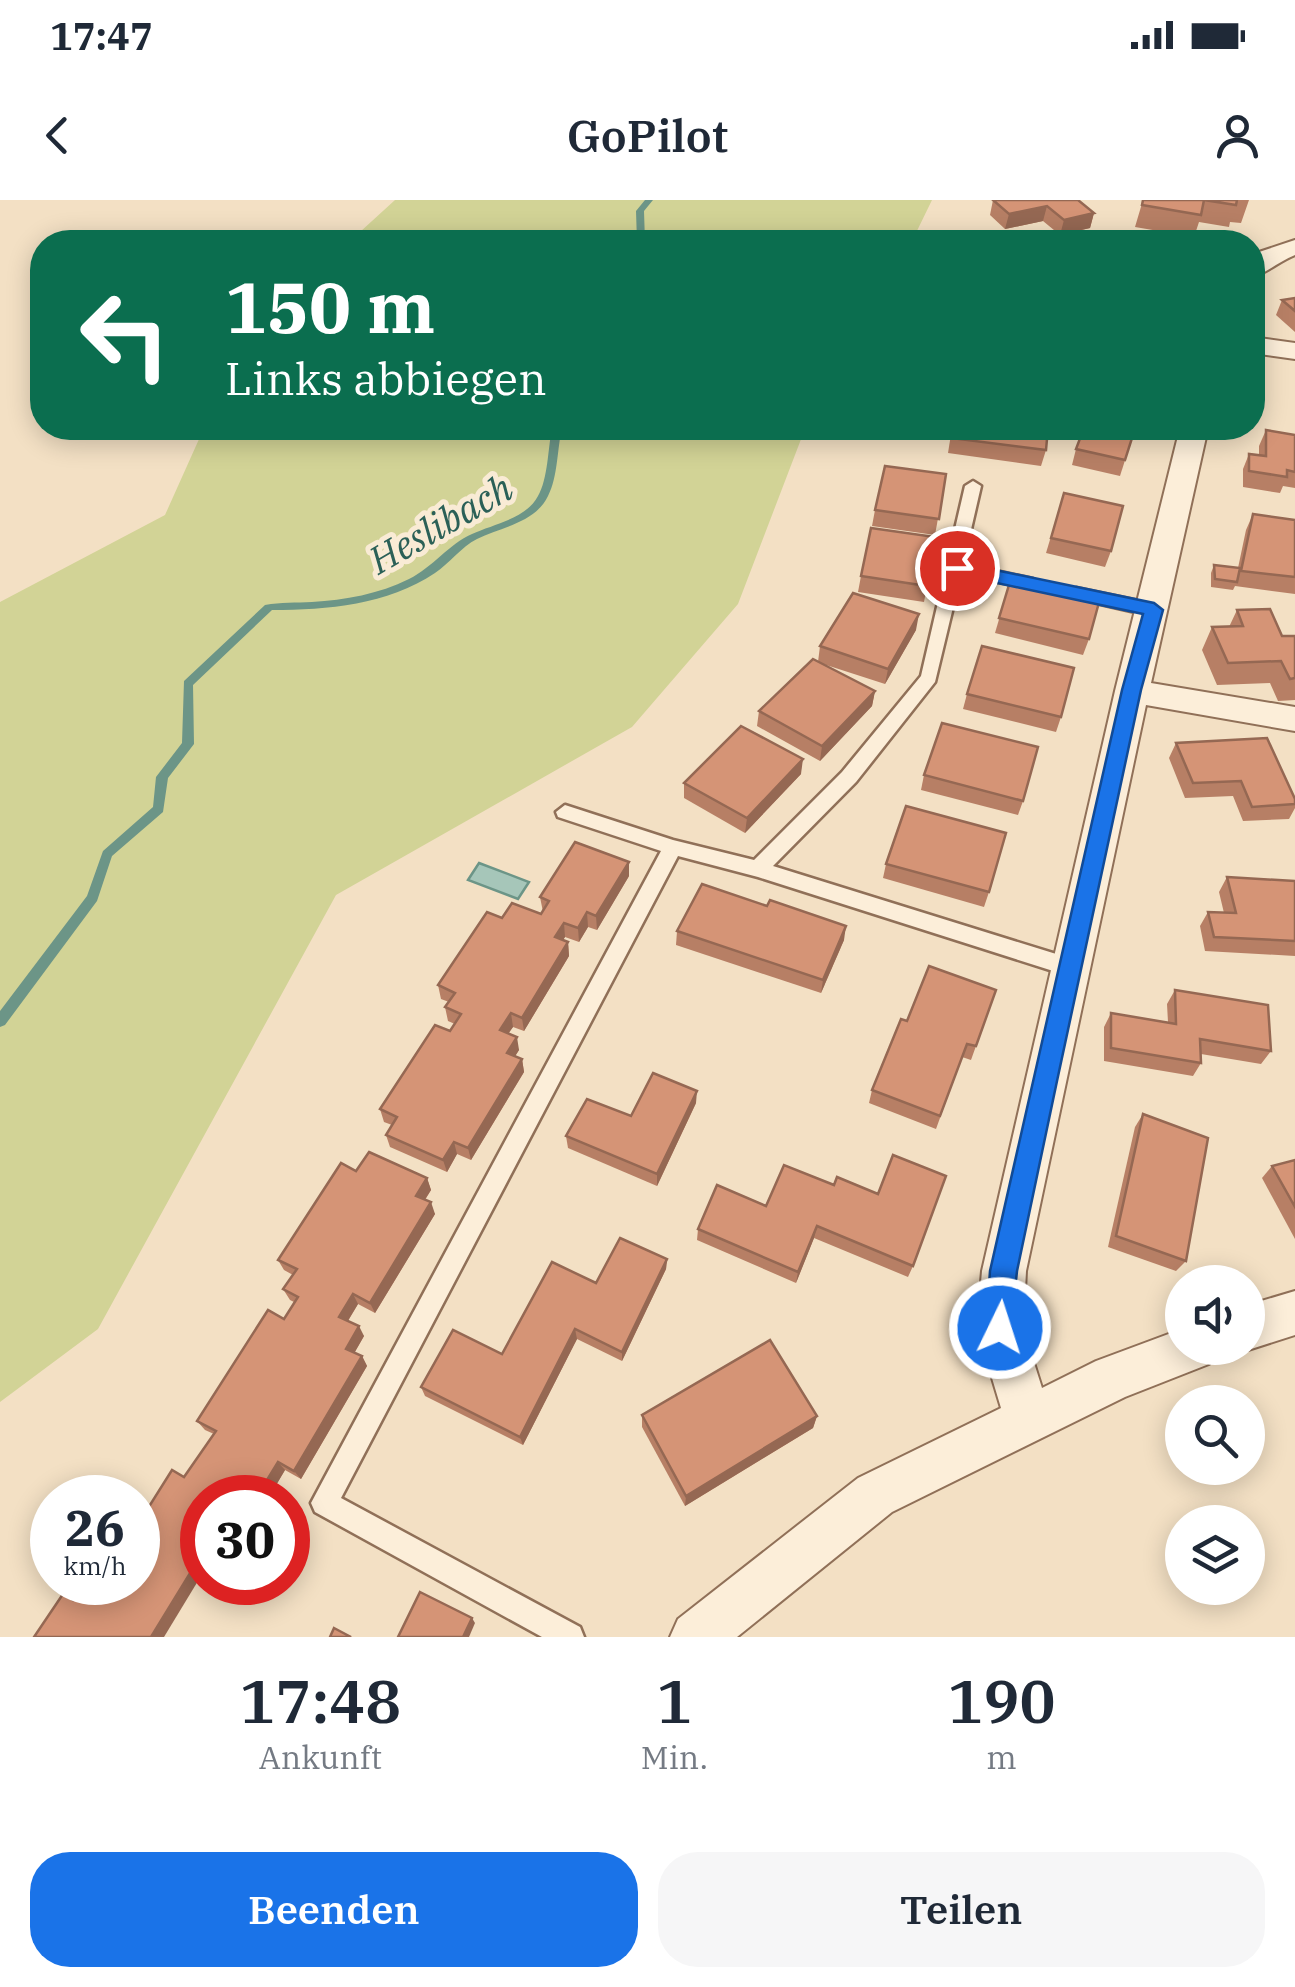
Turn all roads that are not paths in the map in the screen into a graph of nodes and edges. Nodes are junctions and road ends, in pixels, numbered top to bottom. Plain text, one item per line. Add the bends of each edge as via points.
1 (1295, 247) edge
2 (1265, 258) edge
3 (1265, 346) edge
4 (1295, 350) edge
5 (1191, 440) edge
6 (974, 486) dead end
7 (957, 568) junction
8 (1154, 610) junction
9 (1132, 690) junction
10 (1295, 719) edge
11 (564, 812) dead end
12 (673, 847) junction
13 (758, 869) junction
14 (1069, 967) junction
15 (1295, 1313) edge
16 (1265, 1322) edge
17 (1165, 1358) edge
18 (1028, 1420) junction
19 (570, 1637) edge
20 (696, 1637) edge

1 - 2 street
3 - 4 street
5 - 8 street
6 - 7 lane
7 - 8 lane
7 - 13 lane via 929,678 848,777
8 - 9 street
9 - 10 street
9 - 14 street
11 - 12 lane
12 - 13 lane
12 - 19 lane via 324,1503
13 - 14 lane
14 - 18 street via 1004,1271 1000,1328
15 - 16 street
17 - 18 street
18 - 20 street via 875,1495

